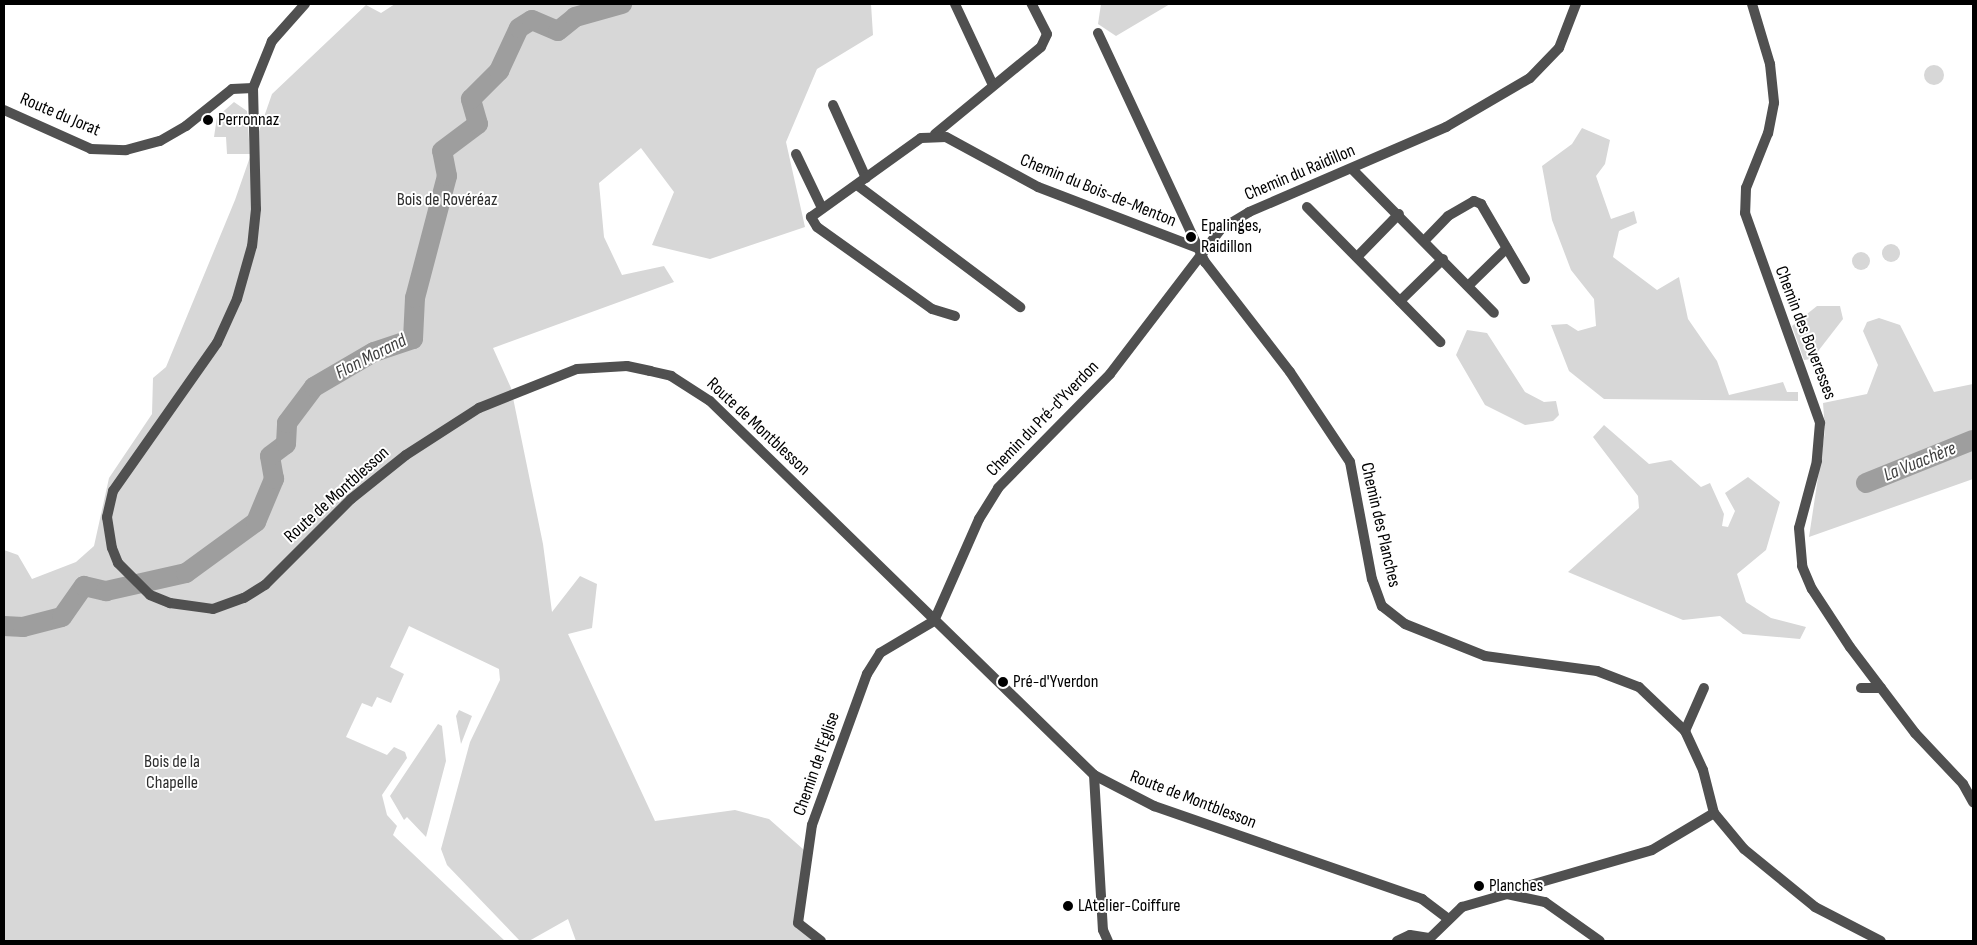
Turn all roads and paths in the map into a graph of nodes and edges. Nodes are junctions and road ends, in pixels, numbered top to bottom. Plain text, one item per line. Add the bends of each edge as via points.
1 (305, 4) edge
2 (956, 4) edge
3 (1032, 4) edge
4 (1576, 4) edge
5 (1752, 4) edge
6 (1098, 33) dead end
7 (993, 85) junction
8 (253, 88) junction
9 (833, 104) dead end
10 (4, 110) edge
11 (935, 134) junction
12 (796, 154) dead end
13 (1352, 169) junction
14 (866, 178) junction
15 (857, 185) junction
16 (1307, 207) dead end
17 (822, 208) junction
18 (1399, 214) junction
19 (1425, 240) junction
20 (1507, 248) junction
21 (1199, 250) junction
22 (1357, 257) junction
23 (1443, 259) junction
24 (1525, 279) dead end
25 (1468, 286) junction
26 (1400, 302) junction
27 (1020, 307) dead end
28 (1494, 313) dead end
29 (955, 316) dead end
30 (1440, 342) dead end
31 (934, 622) junction
32 (1704, 688) dead end
33 (1861, 688) dead end
34 (1881, 688) junction
35 (1685, 731) junction
36 (1094, 774) junction
37 (1973, 802) edge
38 (1714, 813) junction
39 (1496, 895) junction
40 (1446, 918) junction
41 (1428, 940) edge
42 (821, 941) edge
43 (1108, 941) edge
44 (1397, 941) edge
45 (1600, 941) edge
46 (1881, 941) edge

1 - 8 street via 272,41
2 - 7 street
3 - 7 street via 1046,41
4 - 13 street, Chemin du Raidillon via 1559,48 1538,72 1446,127
5 - 34 street, Chemin des Boveresses via 1770,64 1774,103 1768,133 1746,188 1745,213 1820,424 1817,461 1800,519 1800,557 1812,589
6 - 21 street
7 - 11 street
8 - 10 street, Route du Jorat via 232,89 186,126 160,141 126,150 91,149
8 - 31 street, Route de Montblesson via 257,176 252,246 237,299 217,343 112,491 107,517 112,548 130,577 150,594 170,603 213,609 244,598 265,584 351,499 454,422 577,369 627,366 671,376 710,401
9 - 14 street
11 - 14 street via 909,144
11 - 21 street, Chemin du Bois-de-Menton via 1038,187
12 - 17 street
13 - 18 street
13 - 21 street, Chemin du Raidillon via 1238,218
14 - 15 street
15 - 17 street
15 - 27 street
16 - 22 street
17 - 29 street via 811,217 817,227 932,309
18 - 19 street
18 - 22 street
19 - 20 street via 1448,216 1474,201 1481,204
19 - 23 street
20 - 24 street
20 - 25 street
21 - 31 street, Chemin du Pré-d'Yverdon via 1110,374 998,488 979,519
21 - 35 street, Chemin des Planches via 1341,444 1355,473 1372,579 1382,606 1405,624 1484,656 1597,671 1639,687
22 - 26 street
23 - 25 street
23 - 26 street
25 - 28 street
26 - 30 street
31 - 36 street, Route de Montblesson
31 - 42 street, Chemin de l'Eglise via 880,653 867,674 824,789 812,824 798,923
32 - 35 street
33 - 34 street
34 - 37 street, Chemin des Boveresses via 1963,784
35 - 38 street, Chemin des Planches via 1703,770
36 - 40 street, Route de Montblesson via 1154,806 1422,899
36 - 43 street via 1103,930
38 - 39 street via 1685,834 1652,850
38 - 46 street, Chemin des Planches via 1744,850 1815,907
39 - 40 street via 1476,900
39 - 45 street via 1545,902
40 - 41 street
41 - 44 street via 1410,935

